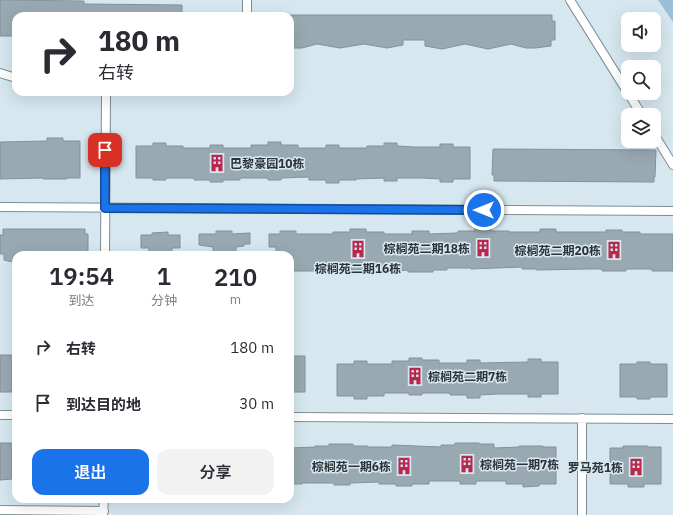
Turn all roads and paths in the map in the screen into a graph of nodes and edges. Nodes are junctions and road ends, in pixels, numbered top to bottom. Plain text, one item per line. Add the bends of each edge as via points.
1 (248, 0) edge
2 (570, 0) edge
3 (248, 12) edge
4 (0, 73) edge
5 (12, 77) edge
6 (621, 82) edge
7 (106, 96) edge
8 (661, 145) edge
9 (673, 165) edge
10 (0, 207) edge
11 (105, 208) junction
12 (673, 211) edge
13 (105, 251) edge
14 (0, 415) edge
15 (12, 415) edge
16 (294, 417) edge
17 (582, 418) junction
18 (673, 419) edge
19 (0, 510) edge
20 (104, 513) edge
21 (582, 515) edge

1 - 3 lane
2 - 6 lane
4 - 5 lane
7 - 11 lane
8 - 9 lane
10 - 11 lane
11 - 12 lane
11 - 13 lane
14 - 15 lane
16 - 17 lane
17 - 18 lane
17 - 21 lane
19 - 20 lane

